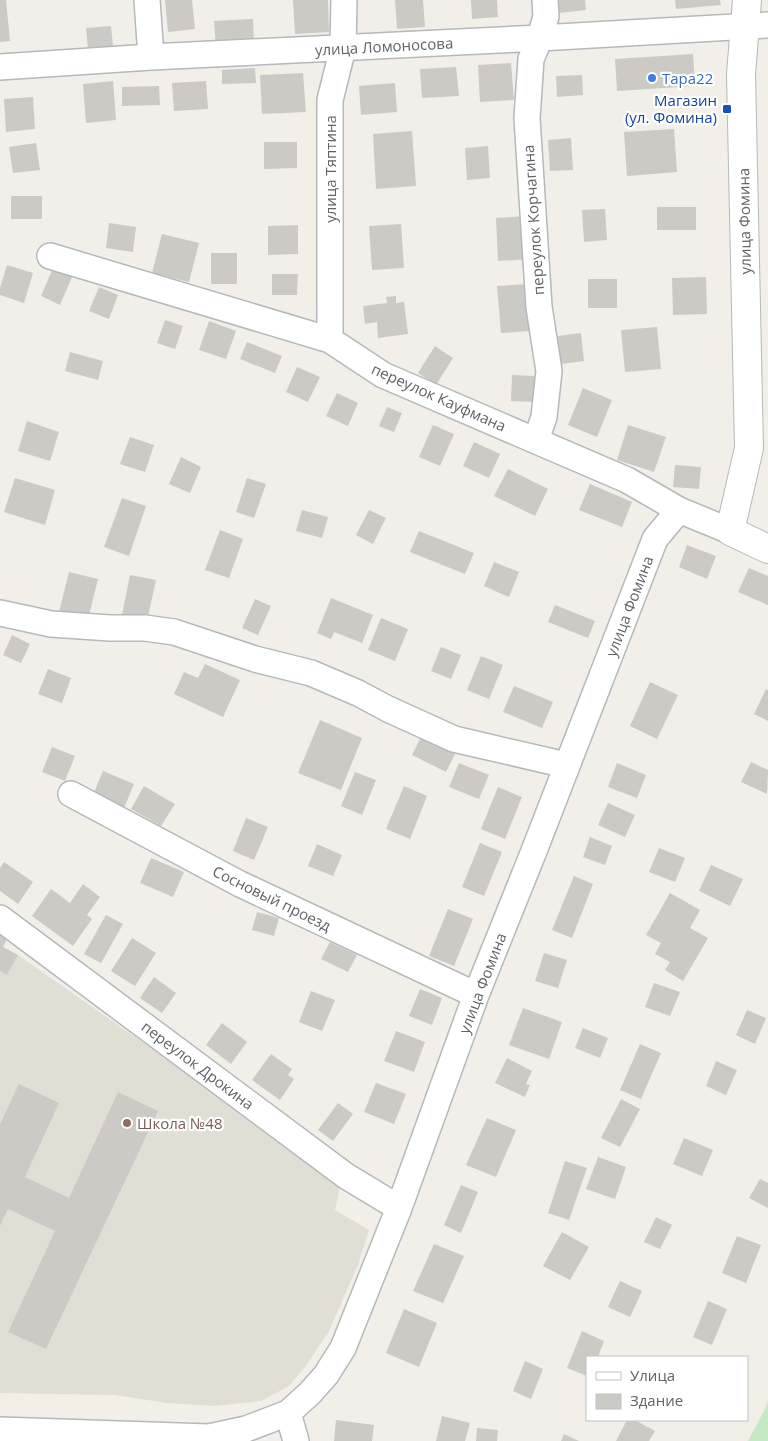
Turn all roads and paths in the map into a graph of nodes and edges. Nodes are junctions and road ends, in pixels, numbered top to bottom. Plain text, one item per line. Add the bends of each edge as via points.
1 (147, 0) edge
2 (344, 0) edge
3 (545, 0) edge
4 (754, 17) edge
5 (540, 38) junction
6 (343, 48) junction
7 (150, 57) junction
8 (0, 67) edge
9 (50, 256) dead end
10 (330, 340) junction
11 (536, 440) junction
12 (679, 510) junction
13 (730, 531) junction
14 (768, 550) edge
15 (0, 613) edge
16 (566, 765) junction
17 (71, 794) dead end
18 (0, 918) edge
19 (476, 995) junction
20 (399, 1208) junction
21 (288, 1413) junction
22 (0, 1430) edge
23 (296, 1441) edge

1 - 7 street
2 - 6 street, улица Тяптина
3 - 5 street, переулок Корчагина via 546,16
4 - 5 street, улица Ломоносова
4 - 13 street, улица Фомина via 741,74 748,448
5 - 6 street, улица Ломоносова
5 - 11 street, переулок Корчагина via 531,59 527,118 539,307 549,371 544,417
6 - 7 street, улица Ломоносова
6 - 10 street, улица Тяптина via 330,100
7 - 8 street, улица Ломоносова
9 - 10 street, переулок Кауфмана
10 - 11 street, переулок Кауфмана via 383,374
11 - 12 street, переулок Кауфмана via 627,480
12 - 13 street, переулок Кауфмана
12 - 16 street, улица Фомина via 655,539
13 - 14 street, переулок Кауфмана
15 - 16 street via 51,624 174,632 255,659 311,673 454,739
16 - 19 street, улица Фомина
17 - 19 street, Сосновый проезд via 240,884
18 - 20 street, переулок Дрокина via 346,1176
19 - 20 street, улица Фомина
20 - 21 street, улица Фомина via 343,1348 326,1375
21 - 22 street via 246,1429 209,1437
21 - 23 street

